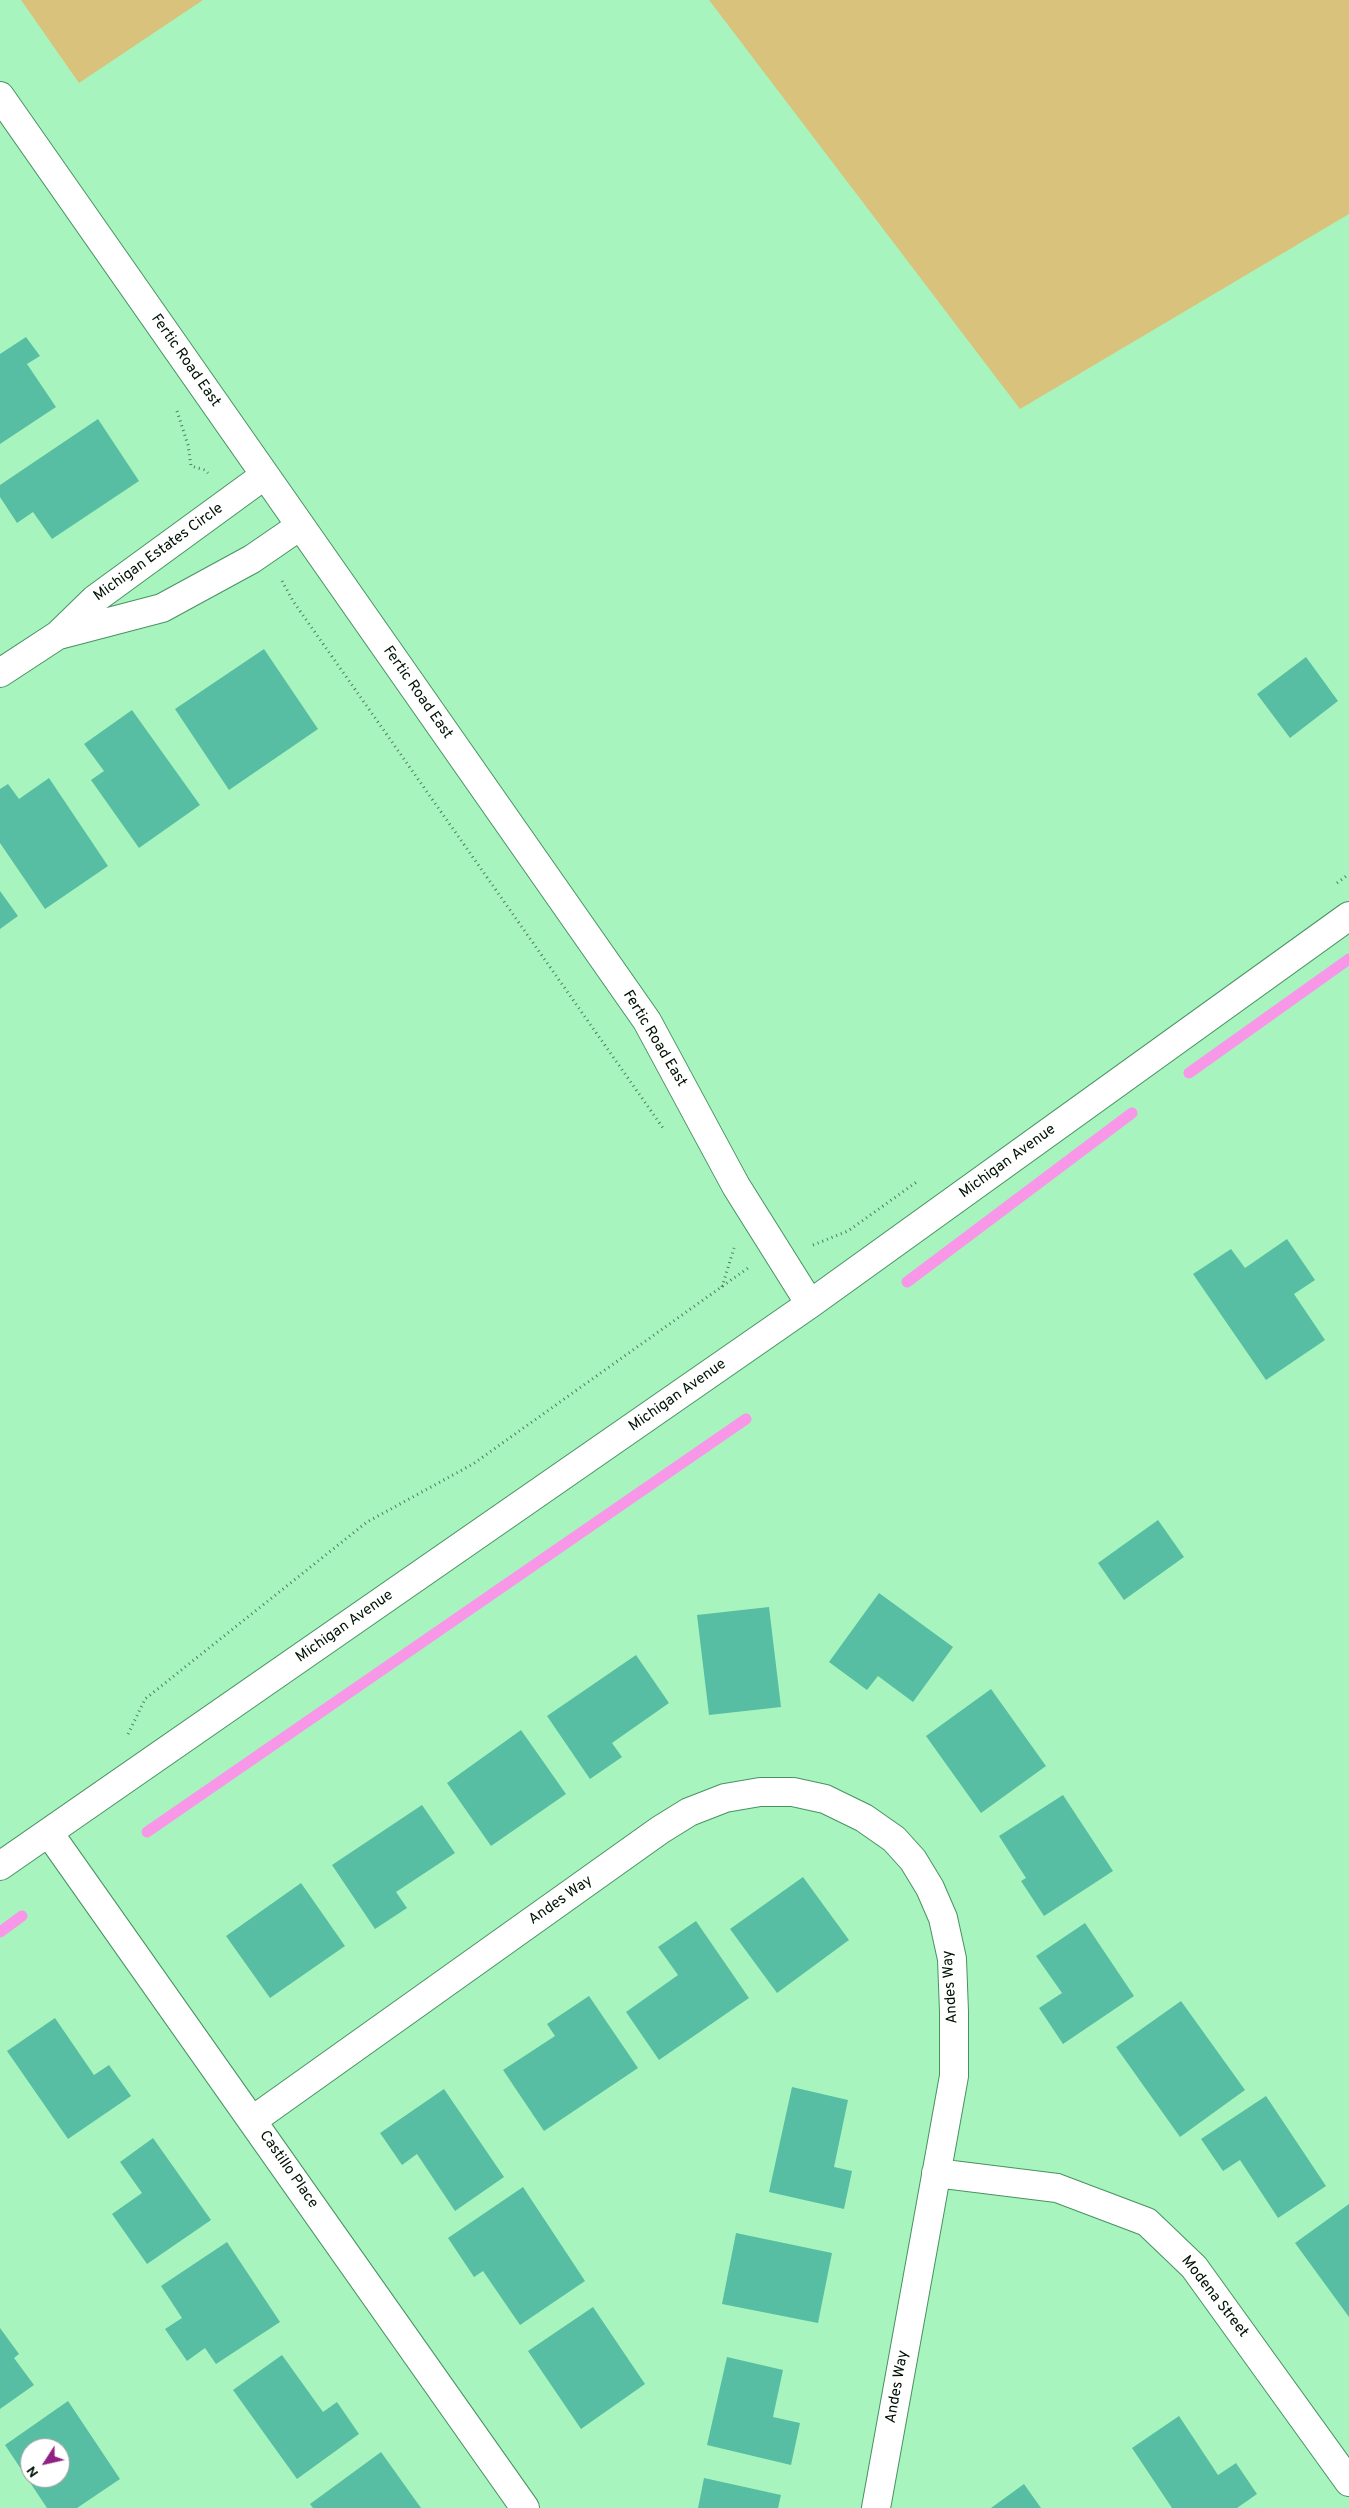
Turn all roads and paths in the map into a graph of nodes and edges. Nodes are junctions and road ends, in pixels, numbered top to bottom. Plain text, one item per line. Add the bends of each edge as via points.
1 (0, 96) edge
2 (175, 407) dead end
3 (265, 475) junction
4 (233, 499) junction
5 (300, 526) junction
6 (265, 550) junction
7 (58, 636) junction
8 (4, 662) edge
9 (1349, 874) edge
10 (1333, 886) dead end
11 (1349, 916) edge
12 (667, 1134) dead end
13 (921, 1179) dead end
14 (735, 1243) dead end
15 (781, 1257) junction
16 (721, 1288) junction
17 (810, 1304) junction
18 (124, 1742) dead end
19 (48, 1833) junction
20 (0, 1866) edge
21 (253, 2120) junction
22 (936, 2173) junction
23 (1349, 2482) edge
24 (525, 2508) edge
25 (876, 2508) edge

1 - 3 street, Fertic Road East
2 - 4 path via 188,445 191,466 205,470
3 - 4 street, Michigan Estates Circle
3 - 5 street, Fertic Road East
4 - 7 street, Michigan Estates Circle via 94,599
5 - 6 street, Michigan Estates Circle
5 - 15 street, Fertic Road East via 647,1020 736,1186
6 - 7 street, Michigan Estates Circle via 162,608
6 - 12 path via 292,601
7 - 8 street, Michigan Estates Circle
9 - 10 path
11 - 17 street, Michigan Avenue
13 - 15 path via 848,1230
14 - 16 path
15 - 16 path via 750,1267
15 - 17 street, Fertic Road East
16 - 18 path via 473,1464 367,1522 146,1700
17 - 19 street, Michigan Avenue
19 - 20 street, Michigan Avenue
19 - 21 street, Castillo Place
21 - 22 street, Andes Way via 652,1835 689,1812 725,1798 760,1792 793,1792 826,1799 864,1818 894,1839 913,1860 943,1918 952,1959 954,2076
21 - 24 street, Castillo Place
22 - 23 street, Modena Street via 1057,2188 1147,2222 1194,2267
22 - 25 street, Andes Way

